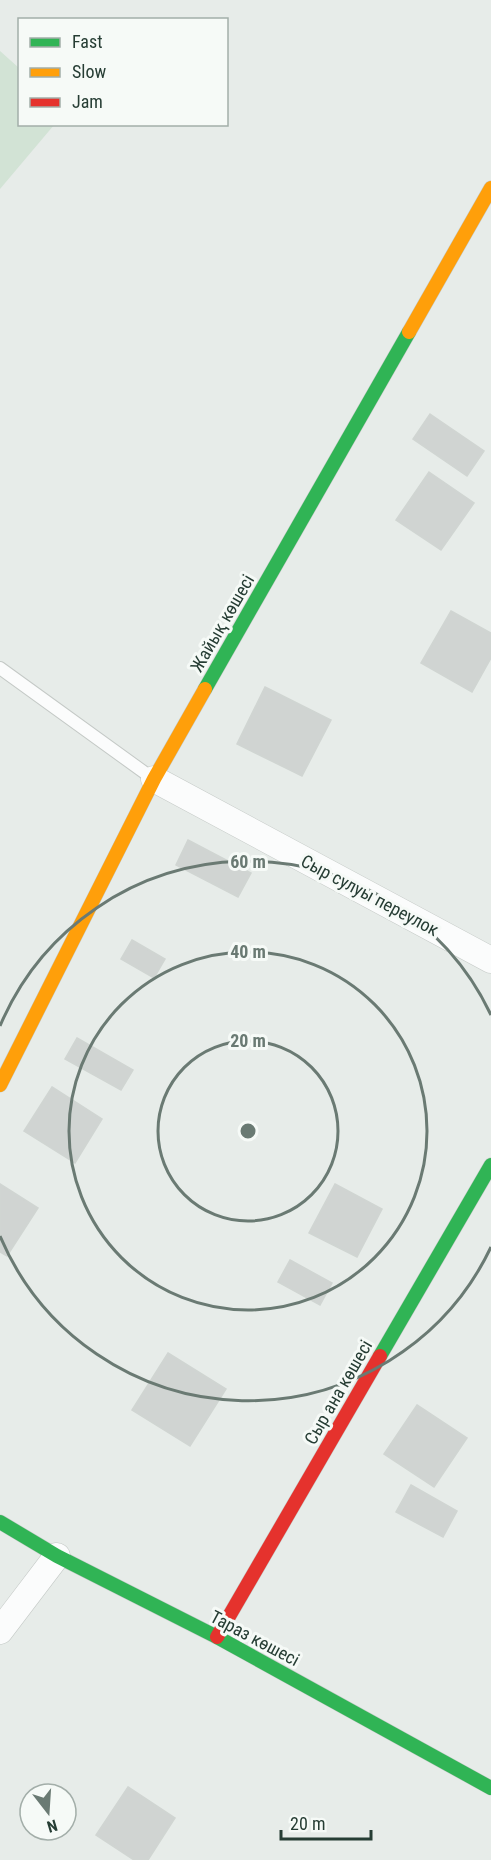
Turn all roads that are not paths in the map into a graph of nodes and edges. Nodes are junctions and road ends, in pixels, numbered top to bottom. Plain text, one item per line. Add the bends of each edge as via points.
1 (491, 188) edge
2 (0, 668) edge
3 (154, 779) junction
4 (491, 960) edge
5 (0, 1084) edge
6 (491, 1165) edge
7 (0, 1522) edge
8 (57, 1556) junction
9 (0, 1631) edge
10 (217, 1637) junction
11 (491, 1788) edge

1 - 3 street, Жайық көшесі
2 - 3 lane
3 - 4 street, Сыр сулуы переулок
3 - 5 street, Жайық көшесі
6 - 10 street, Сыр ана көшесі
7 - 8 street, Тараз көшесі
8 - 9 street
8 - 10 street, Тараз көшесі
10 - 11 street, Тараз көшесі

